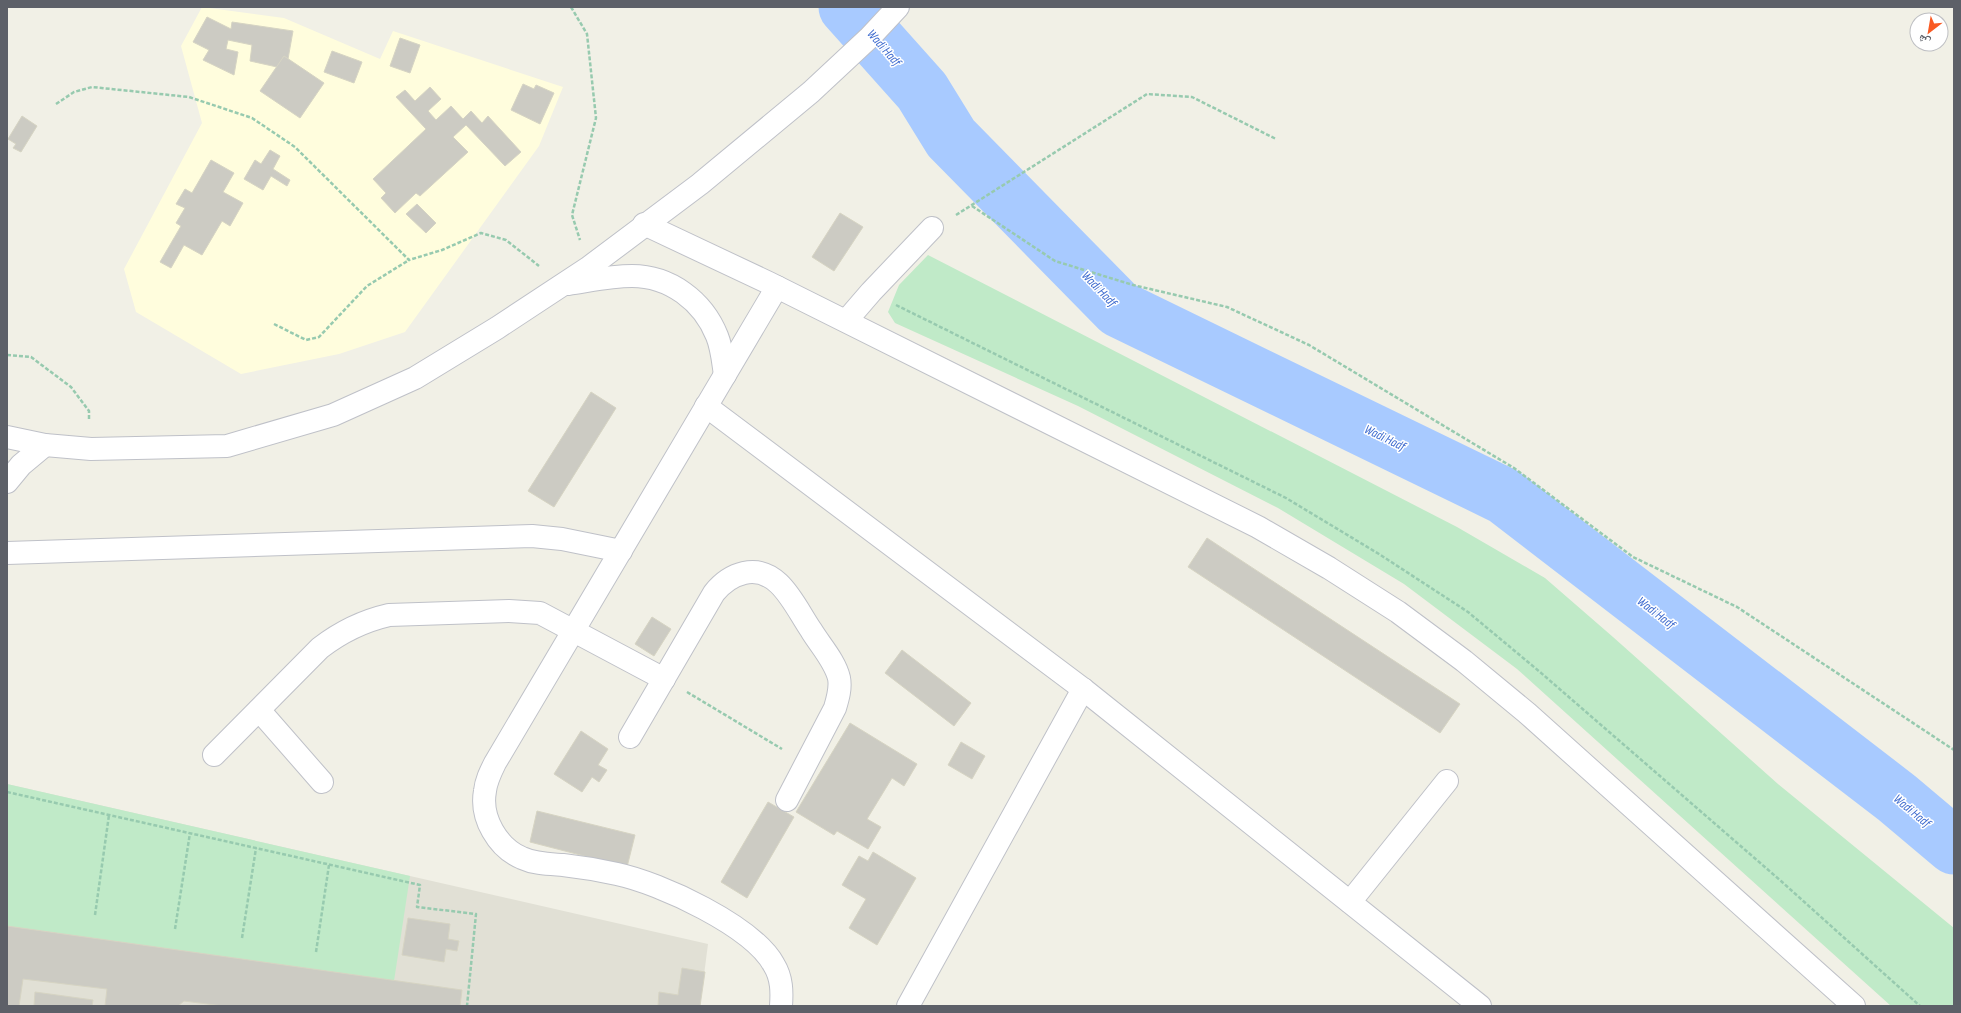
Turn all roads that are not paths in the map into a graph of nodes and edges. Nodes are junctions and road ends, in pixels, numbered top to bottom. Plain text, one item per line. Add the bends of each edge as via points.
1 (898, 7) edge
2 (644, 224) junction
3 (932, 228) road end
4 (562, 285) junction
5 (777, 287) junction
6 (846, 321) junction
7 (725, 375) junction
8 (706, 406) junction
9 (7, 437) edge
10 (45, 445) junction
11 (7, 482) edge
12 (621, 551) junction
13 (7, 553) edge
14 (574, 631) junction
15 (664, 679) junction
16 (1083, 689) junction
17 (258, 710) junction
18 (630, 737) dead end
19 (214, 755) dead end
20 (1446, 781) dead end
21 (322, 782) dead end
22 (787, 800) dead end
23 (1350, 902) junction
24 (781, 1006) edge
25 (908, 1006) edge
26 (1480, 1006) edge
27 (1854, 1006) edge

1 - 2 street via 811,92 700,184
2 - 4 street
2 - 5 street
3 - 6 street
4 - 7 street via 632,276 651,278 669,284 684,293 710,320 718,337
4 - 10 street via 415,378 333,415 227,446 91,449
5 - 6 street
5 - 7 street
6 - 27 street via 1258,526 1398,612 1464,661 1527,713
7 - 8 street
8 - 12 street
8 - 16 street
9 - 10 street
10 - 11 street via 21,465
12 - 13 street via 562,539 532,536
12 - 14 street
14 - 15 street
14 - 17 street via 540,612 525,610 409,614 370,619 347,630 320,648
14 - 24 street via 488,777 484,809 489,824 508,850 521,858 536,863 619,874 652,884 712,913 766,953 775,965 780,979
15 - 18 street
15 - 22 street via 719,586 742,574 759,572 781,585 830,659 839,678 835,708
16 - 23 street
16 - 25 street
17 - 19 street
17 - 21 street
20 - 23 street
23 - 26 street

